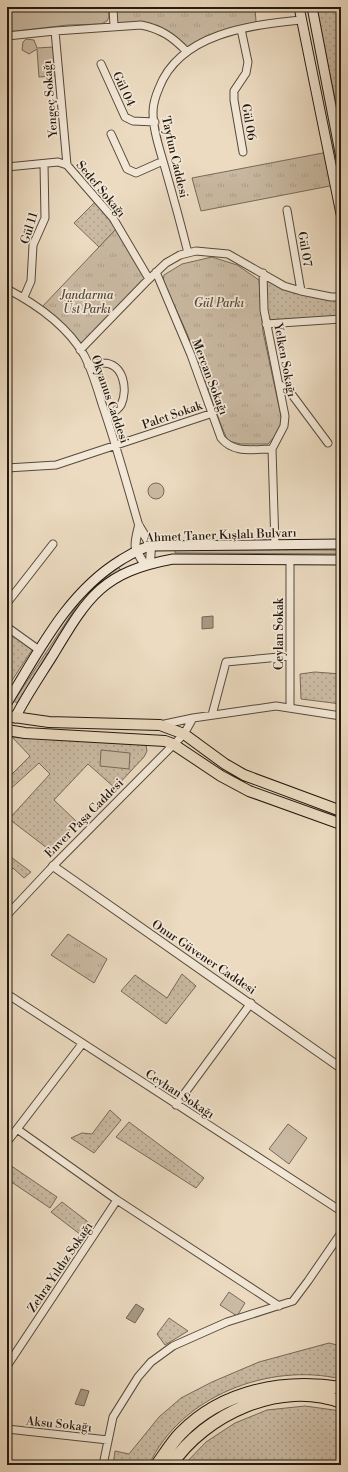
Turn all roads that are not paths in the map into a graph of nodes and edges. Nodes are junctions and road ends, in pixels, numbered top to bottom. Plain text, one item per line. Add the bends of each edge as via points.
1 (113, 7) edge
2 (299, 7) edge
3 (312, 7) edge
4 (301, 20) junction
5 (114, 27) junction
6 (241, 29) junction
7 (55, 31) junction
8 (7, 36) edge
9 (187, 52) junction
10 (101, 64) dead end
11 (155, 122) junction
12 (111, 134) dead end
13 (243, 152) dead end
14 (328, 152) junction
15 (340, 153) edge
16 (163, 161) junction
17 (44, 164) junction
18 (68, 165) junction
19 (7, 167) edge
20 (287, 210) dead end
21 (341, 214) edge
22 (188, 253) junction
23 (156, 272) junction
24 (263, 274) junction
25 (149, 279) junction
26 (7, 289) edge
27 (301, 291) junction
28 (24, 297) junction
29 (341, 297) edge
30 (341, 319) edge
31 (266, 324) junction
32 (80, 350) junction
33 (88, 365) junction
34 (278, 384) junction
35 (213, 412) junction
36 (107, 417) junction
37 (328, 443) dead end
38 (116, 446) junction
39 (272, 449) junction
40 (7, 468) edge
41 (139, 526) junction
42 (54, 544) dead end
43 (341, 544) edge
44 (275, 545) junction
45 (151, 546) junction
46 (135, 551) junction
47 (290, 560) junction
48 (341, 560) edge
49 (147, 564) junction
50 (7, 603) edge
51 (7, 627) edge
52 (39, 650) junction
53 (290, 656) junction
54 (7, 703) edge
55 (290, 707) junction
56 (212, 715) junction
57 (341, 716) edge
58 (11, 717) edge
59 (193, 718) junction
60 (160, 725) junction
61 (7, 729) edge
62 (179, 739) junction
63 (341, 810) edge
64 (341, 824) edge
65 (53, 866) junction
66 (7, 915) edge
67 (7, 994) edge
68 (250, 1004) junction
69 (82, 1044) junction
70 (341, 1068) edge
71 (176, 1105) junction
72 (17, 1129) junction
73 (7, 1142) edge
74 (117, 1200) junction
75 (341, 1211) edge
76 (341, 1233) edge
77 (279, 1306) junction
78 (7, 1366) edge
79 (341, 1388) edge
80 (341, 1402) edge
81 (7, 1429) edge
82 (108, 1440) junction
83 (103, 1465) edge
84 (157, 1465) edge
85 (171, 1465) edge

1 - 5 street
2 - 4 main road
3 - 15 main road
4 - 6 street, Tayfun Caddesi via 260,24
4 - 14 main road
5 - 7 street
5 - 9 street via 152,27 167,33
6 - 9 street, Tayfun Caddesi via 211,39
6 - 13 street, Gül 06 via 248,62 246,73 234,91 234,100
7 - 8 street
7 - 18 street, Yengeç Sokağı
9 - 11 street, Tayfun Caddesi via 173,62 163,77 153,111
10 - 11 street, Gül 04 via 125,117 133,122
11 - 16 street, Tayfun Caddesi
12 - 16 street via 127,169 136,173
14 - 15 street
14 - 21 main road
16 - 22 street, Tayfun Caddesi
17 - 18 street, Sedef Sokağı via 58,162
17 - 19 street, Sedef Sokağı
17 - 28 street, Gül 11 via 45,218 33,245 30,281
18 - 25 street, Sedef Sokağı via 113,218
20 - 27 street, Gül 07
22 - 23 street via 166,263
22 - 24 street via 212,251 228,254
23 - 25 street
23 - 35 street, Mercan Sokağı
24 - 27 street via 284,286
24 - 31 street, Yelken Sokağı
25 - 32 street
26 - 28 street, Okyanus Caddesi
27 - 29 street
28 - 32 street, Okyanus Caddesi via 68,333
30 - 31 street
31 - 34 street, Yelken Sokağı
32 - 33 street, Okyanus Caddesi
33 - 36 street, Okyanus Caddesi
33 - 36 street via 105,362 114,366 123,377 124,393 120,406
34 - 37 street via 290,392
34 - 39 street, Yelken Sokağı via 285,416 284,426
35 - 38 street, Palet Sokak
35 - 39 street, Mercan Sokağı via 221,438 227,446 235,449
36 - 38 street, Okyanus Caddesi
38 - 40 street, Palet Sokak via 56,465
38 - 41 street, Okyanus Caddesi
39 - 44 street
41 - 45 street
41 - 46 street
42 - 50 street
43 - 44 main road, Ahmet Taner Kışlalı Bulvarı
44 - 45 main road, Ahmet Taner Kışlalı Bulvarı
45 - 46 main road, Ahmet Taner Kışlalı Bulvarı
45 - 49 street
46 - 49 street
46 - 52 main road, Ahmet Taner Kışlalı Bulvarı via 92,580 60,618
47 - 48 main road, Ahmet Taner Kışlalı Bulvarı
47 - 49 main road, Ahmet Taner Kışlalı Bulvarı via 173,559
47 - 53 street, Ceylan Sokak
49 - 58 main road, Ahmet Taner Kışlalı Bulvarı via 109,582 92,595
51 - 52 street
52 - 54 main road, Ahmet Taner Kışlalı Bulvarı
53 - 55 street, Ceylan Sokak
53 - 56 street via 226,662
55 - 56 street via 276,706
55 - 57 street
56 - 59 street
58 - 60 main road via 49,722
58 - 61 main road
59 - 60 street
59 - 62 street, Enver Paşa Caddesi
60 - 62 main road
61 - 62 main road via 25,733 165,741
62 - 63 main road via 244,775
62 - 64 main road via 221,776 248,791
62 - 65 street, Enver Paşa Caddesi
65 - 66 street, Enver Paşa Caddesi
65 - 68 street, Onur Güvener Caddesi
67 - 69 street, Ceyhan Sokağı
68 - 70 street, Onur Güvener Caddesi
68 - 71 street
69 - 71 street, Ceyhan Sokağı
69 - 72 street
71 - 75 street, Ceyhan Sokağı
72 - 73 street
72 - 74 street
74 - 77 street
74 - 78 street, Zehra Yıldız Sokağı
76 - 77 street via 293,1301
77 - 82 street via 226,1322 174,1346 151,1362 138,1377 113,1417
79 - 84 highway via 310,1384 272,1386 232,1398 181,1432
80 - 85 highway via 322,1397 296,1396 267,1399 242,1407 206,1428 189,1443
81 - 82 street, Aksu Sokağı
82 - 83 street

